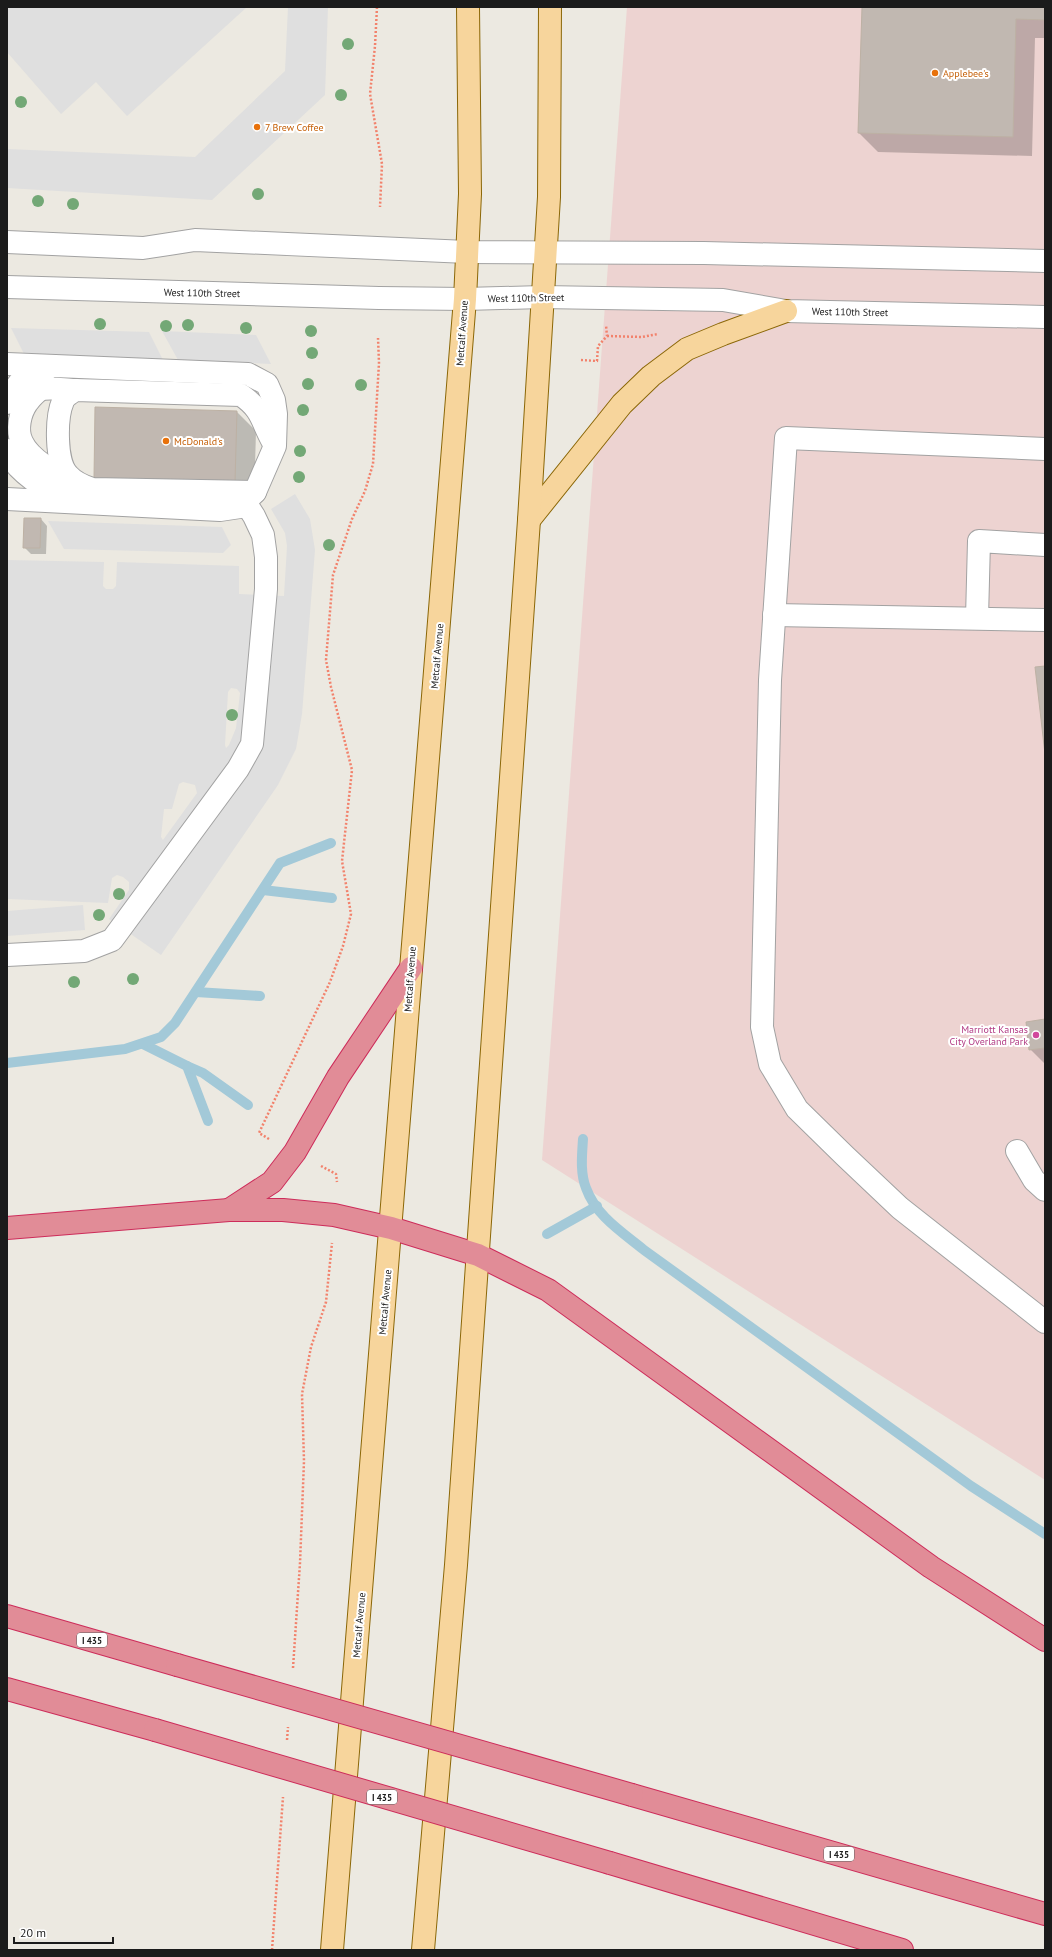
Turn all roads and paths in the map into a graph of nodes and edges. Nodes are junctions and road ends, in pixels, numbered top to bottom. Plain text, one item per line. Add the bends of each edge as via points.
1 (376, 7) edge
2 (468, 7) edge
3 (550, 7) edge
4 (380, 206) dead end
5 (7, 242) edge
6 (468, 252) junction
7 (544, 252) junction
8 (1045, 261) edge
9 (7, 287) edge
10 (542, 297) junction
11 (465, 299) junction
12 (786, 311) junction
13 (1045, 317) edge
14 (606, 323) dead end
15 (664, 332) dead end
16 (607, 336) junction
17 (378, 338) dead end
18 (581, 360) dead end
19 (7, 364) edge
20 (56, 366) junction
21 (75, 390) junction
22 (7, 403) edge
23 (275, 446) junction
24 (1045, 448) edge
25 (7, 450) edge
26 (75, 492) junction
27 (250, 497) junction
28 (7, 499) edge
29 (529, 520) junction
30 (1045, 545) edge
31 (774, 615) junction
32 (977, 618) junction
33 (1045, 620) edge
34 (7, 955) edge
35 (411, 968) junction
36 (270, 1139) dead end
37 (1017, 1151) dead end
38 (319, 1165) dead end
39 (336, 1182) dead end
40 (1045, 1190) edge
41 (229, 1210) junction
42 (7, 1228) edge
43 (392, 1228) junction
44 (333, 1239) dead end
45 (478, 1255) junction
46 (1045, 1322) edge
47 (7, 1616) edge
48 (1045, 1640) edge
49 (292, 1673) dead end
50 (7, 1689) edge
51 (289, 1721) dead end
52 (287, 1744) dead end
53 (284, 1792) dead end
54 (1045, 1914) edge
55 (272, 1950) edge
56 (332, 1950) edge
57 (423, 1950) edge
58 (902, 1950) edge

1 - 4 path via 370,94 382,164
2 - 6 main road, Metcalf Avenue
3 - 7 main road via 549,197
5 - 6 street via 143,248 195,240
6 - 7 street
6 - 11 main road, Metcalf Avenue
7 - 8 street
7 - 10 main road
9 - 11 street, West 110th Street
10 - 11 street, West 110th Street
10 - 12 street, West 110th Street via 723,300
10 - 29 main road
11 - 35 main road, Metcalf Avenue
12 - 13 street, West 110th Street
12 - 29 main road via 687,349 651,376 622,404
14 - 16 path
15 - 16 path via 642,337
16 - 18 path via 598,346 597,361
17 - 36 path via 373,464 333,575 326,660 352,770 342,861 351,914 344,946 330,982 258,1133
19 - 20 street
20 - 22 street via 28,374 17,384
20 - 23 street via 248,374 267,384 274,400
21 - 23 street via 241,395 253,403 261,414
21 - 26 street via 64,399 60,410 58,433 62,465
21 - 26 street via 43,390 33,396 21,416 20,428 21,441 30,453 64,478
23 - 27 street
24 - 31 street via 786,438
25 - 26 street via 30,477 59,496
26 - 27 street via 220,510 240,507
26 - 28 street
27 - 34 street via 254,516 263,535 266,557 266,589 252,744 238,769 112,940 84,951
29 - 45 main road
30 - 32 street via 979,541
31 - 32 street
31 - 46 street via 770,680 762,1027 770,1064 797,1109 900,1208
32 - 33 street
35 - 41 highway via 338,1077 295,1152 272,1182
35 - 43 main road, Metcalf Avenue
37 - 40 street via 1034,1180
38 - 39 path via 336,1174
41 - 42 highway
41 - 43 highway via 283,1210 327,1214
43 - 45 highway
43 - 56 main road, Metcalf Avenue
44 - 49 path via 326,1302 311,1346 302,1394 304,1461
45 - 48 highway via 548,1290 931,1567
45 - 57 main road via 455,1580
47 - 54 highway, I 435, bridge
50 - 58 highway, I 435, bridge via 155,1730
51 - 52 path
53 - 55 path

